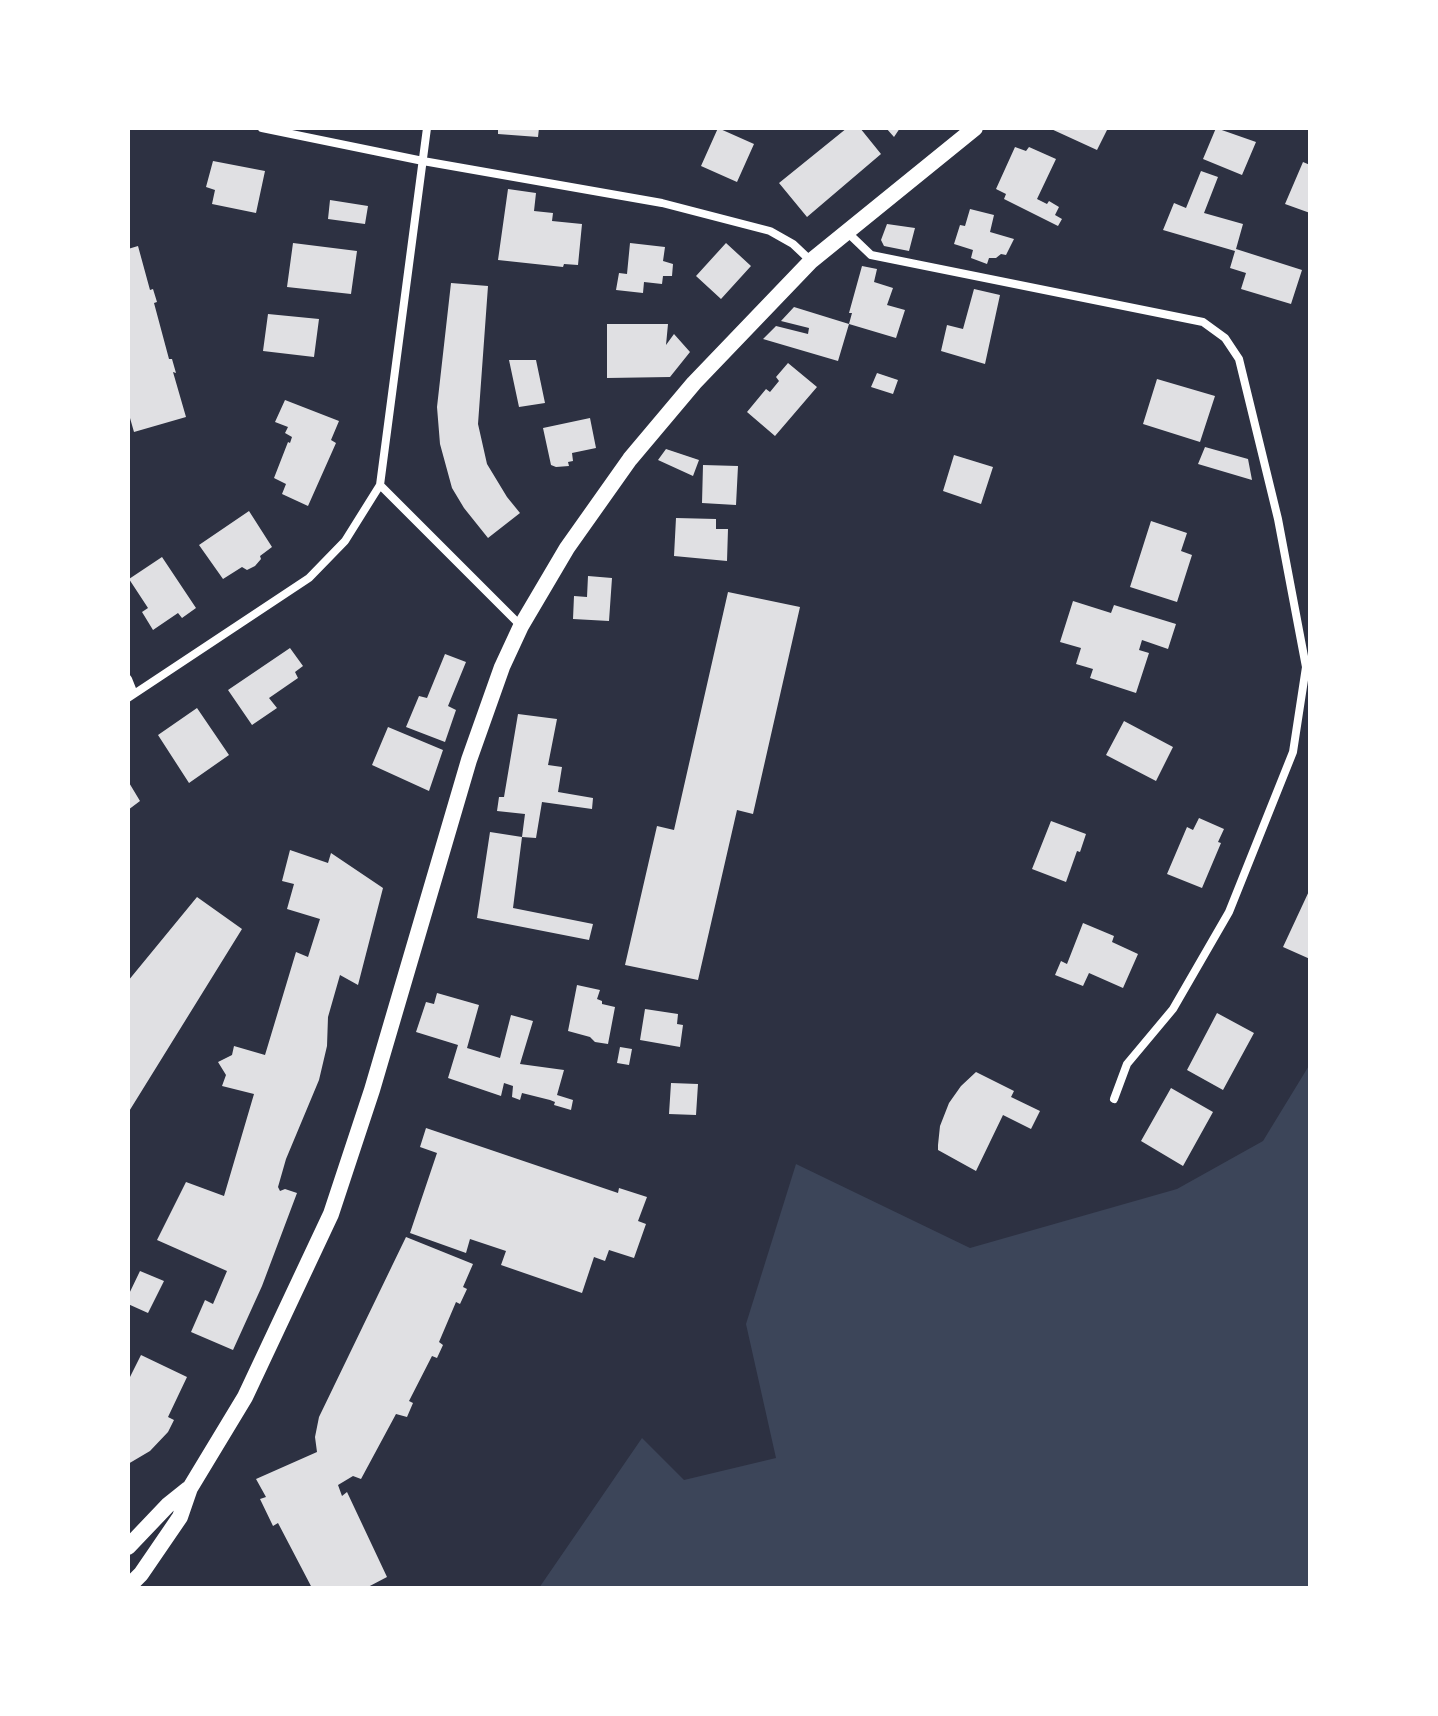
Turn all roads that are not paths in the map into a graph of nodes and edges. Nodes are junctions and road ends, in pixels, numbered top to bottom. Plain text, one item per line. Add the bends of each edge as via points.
1 (262, 128) edge
2 (427, 128) edge
3 (975, 128) edge
4 (423, 161) junction
5 (847, 232) junction
6 (811, 261) junction
7 (380, 485) junction
8 (521, 626) junction
9 (128, 679) edge
10 (131, 696) edge
11 (1114, 1099) dead end
12 (190, 1488) junction
13 (128, 1547) edge
14 (128, 1587) edge

1 - 4 street
2 - 4 street
3 - 5 main road
4 - 6 street via 662,203 770,231
4 - 7 street
5 - 6 main road
5 - 11 street via 871,255 1203,322 1225,338 1239,359 1278,519 1306,667 1293,752 1229,912 1173,1009 1127,1064
6 - 8 main road via 694,383 630,459 567,548
7 - 8 street
7 - 10 street via 345,541 309,578
8 - 12 main road via 469,760 331,1214 245,1397
9 - 10 street
12 - 13 main road
12 - 14 main road via 180,1517

